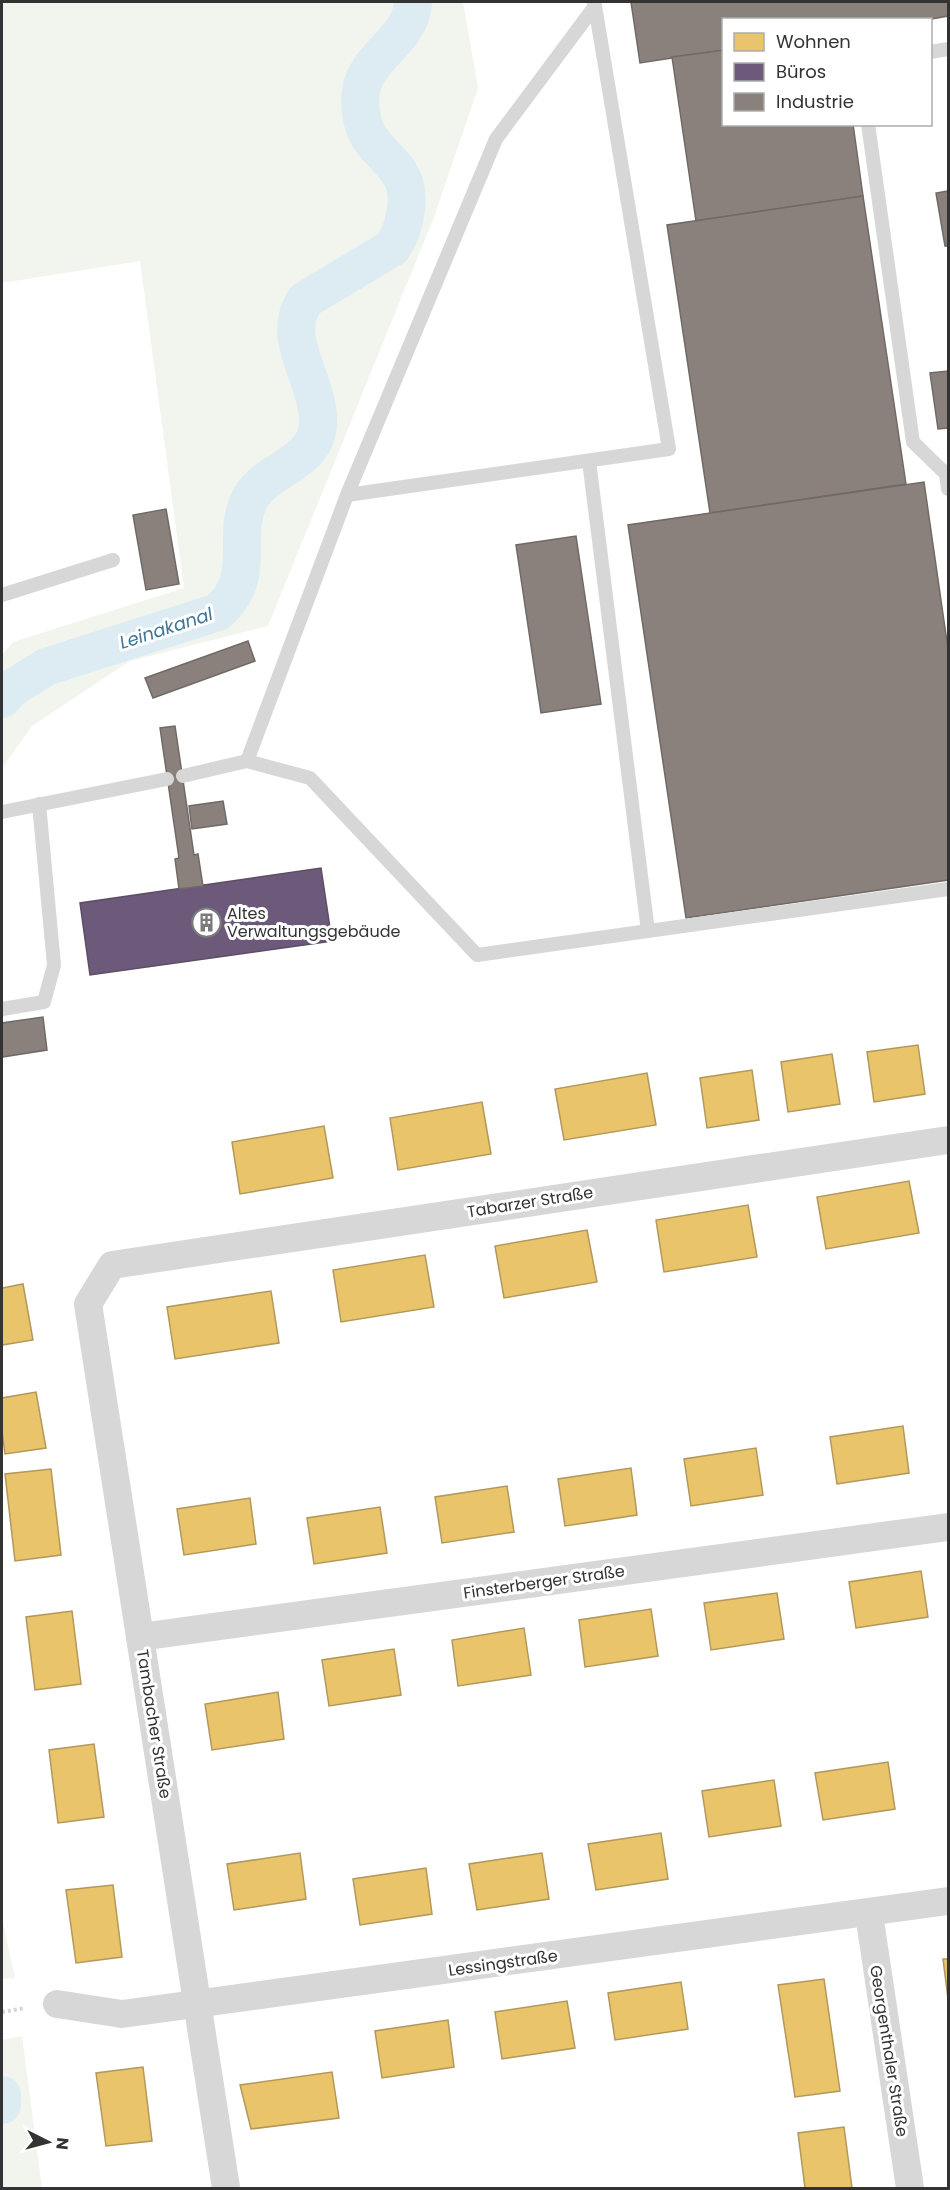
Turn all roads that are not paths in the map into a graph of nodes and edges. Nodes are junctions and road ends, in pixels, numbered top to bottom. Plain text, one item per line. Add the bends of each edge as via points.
1 (594, 4) edge
2 (948, 49) edge
3 (932, 52) edge
4 (868, 126) edge
5 (589, 461) junction
6 (948, 489) edge
7 (347, 495) junction
8 (113, 560) dead end
9 (2, 595) edge
10 (247, 761) junction
11 (183, 776) dead end
12 (166, 779) dead end
13 (39, 804) junction
14 (2, 812) edge
15 (948, 889) edge
16 (648, 931) junction
17 (2, 1008) edge
18 (948, 1140) edge
19 (112, 1265) joint
20 (948, 1527) edge
21 (140, 1637) junction
22 (948, 1901) edge
23 (869, 1914) junction
24 (198, 2003) junction
25 (57, 2004) dead end
26 (226, 2188) edge
27 (910, 2188) edge

1 - 5 lane via 669,449
1 - 7 lane via 496,139
2 - 3 lane
4 - 6 lane via 913,442 946,474
5 - 7 lane
5 - 16 lane
7 - 10 lane
8 - 9 lane
10 - 11 lane
10 - 16 lane via 310,778 477,955
12 - 13 lane
13 - 14 lane
13 - 17 lane via 54,965 44,1002
15 - 16 lane
18 - 19 street, Tabarzer Straße
19 - 21 street, Tambacher Straße via 88,1304
20 - 21 street, Finsterberger Straße
21 - 24 street, Tambacher Straße
22 - 23 street, Lessingstraße
23 - 24 street, Lessingstraße
23 - 27 street, Georgenthaler Straße
24 - 25 street, Lessingstraße via 122,2014
24 - 26 street, Tambacher Straße

